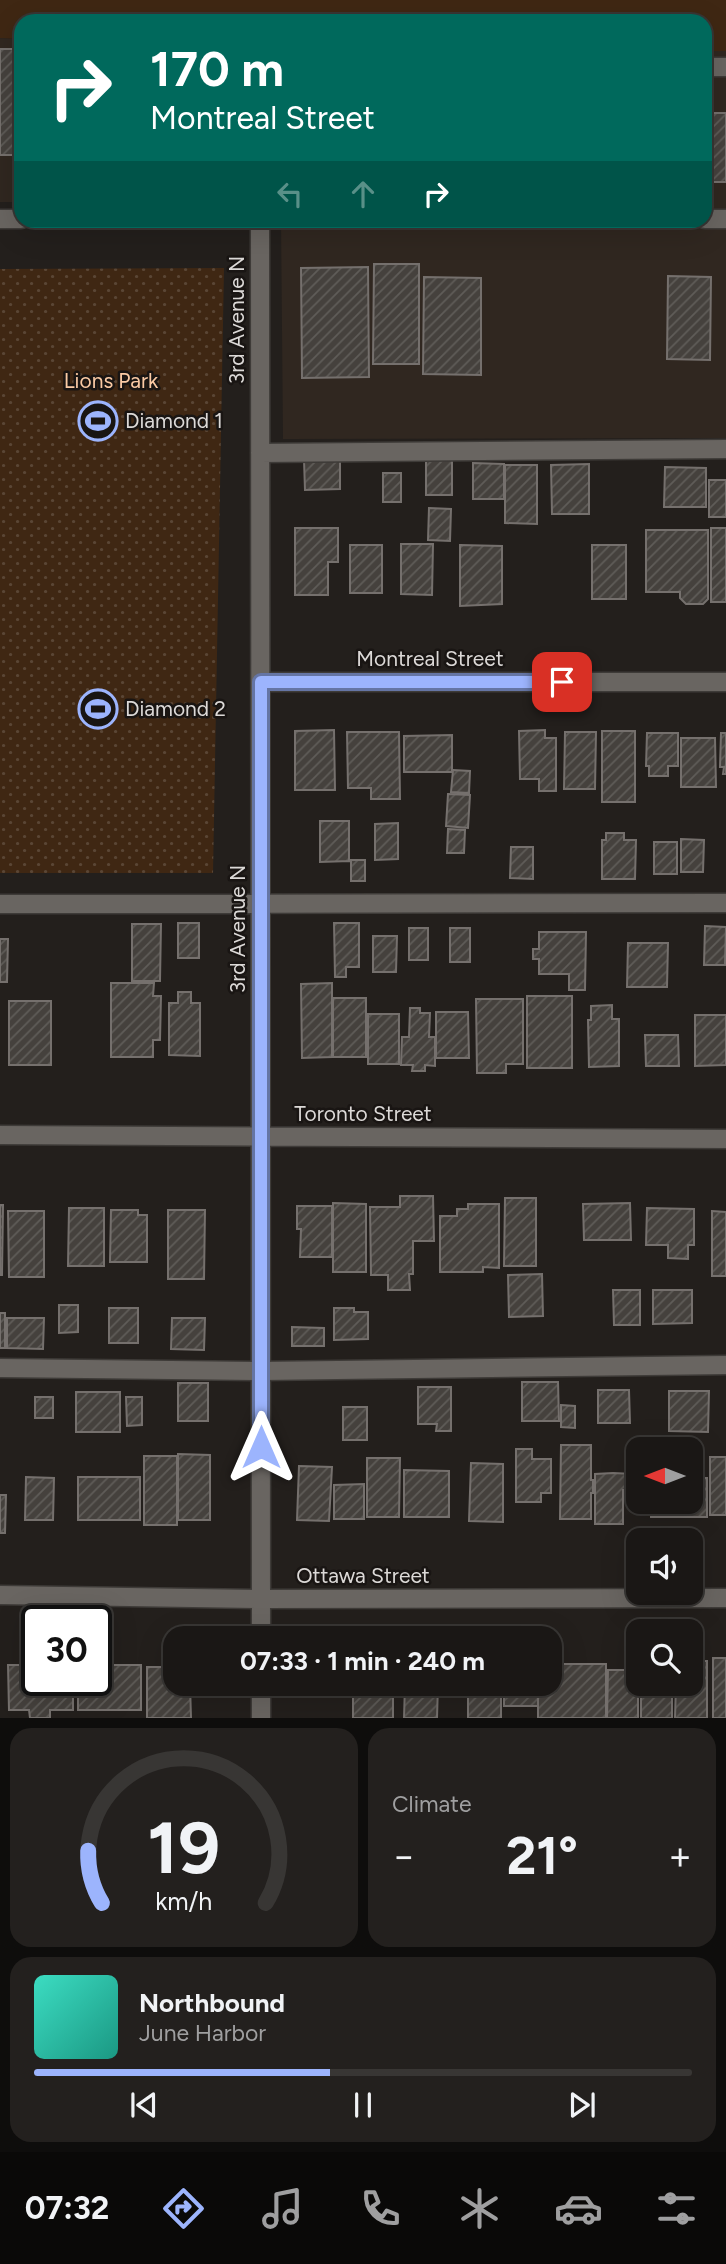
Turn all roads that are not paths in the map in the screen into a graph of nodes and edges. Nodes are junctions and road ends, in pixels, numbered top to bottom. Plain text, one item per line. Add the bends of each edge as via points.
1 (260, 228) edge
2 (726, 449) edge
3 (260, 453) junction
4 (261, 682) junction
5 (726, 682) edge
6 (726, 903) edge
7 (0, 904) edge
8 (261, 904) junction
9 (0, 1135) edge
10 (261, 1136) junction
11 (726, 1139) edge
12 (726, 1365) edge
13 (0, 1368) edge
14 (261, 1371) junction
15 (0, 1595) edge
16 (726, 1598) edge
17 (261, 1599) junction
18 (261, 1626) edge
19 (261, 1696) edge
20 (261, 1718) edge

1 - 3 street, 3rd Avenue N
2 - 3 street
3 - 4 street, 3rd Avenue N
4 - 5 street, Montreal Street
4 - 8 street, 3rd Avenue N
6 - 8 street
7 - 8 street
8 - 10 street, 3rd Avenue N
9 - 10 street, Toronto Street
10 - 11 street, Toronto Street
10 - 14 street, 3rd Avenue N
12 - 14 street
13 - 14 street
14 - 17 street, 3rd Avenue N
15 - 17 street, Ottawa Street
16 - 17 street, Ottawa Street
17 - 18 street, 3rd Avenue N
19 - 20 street

